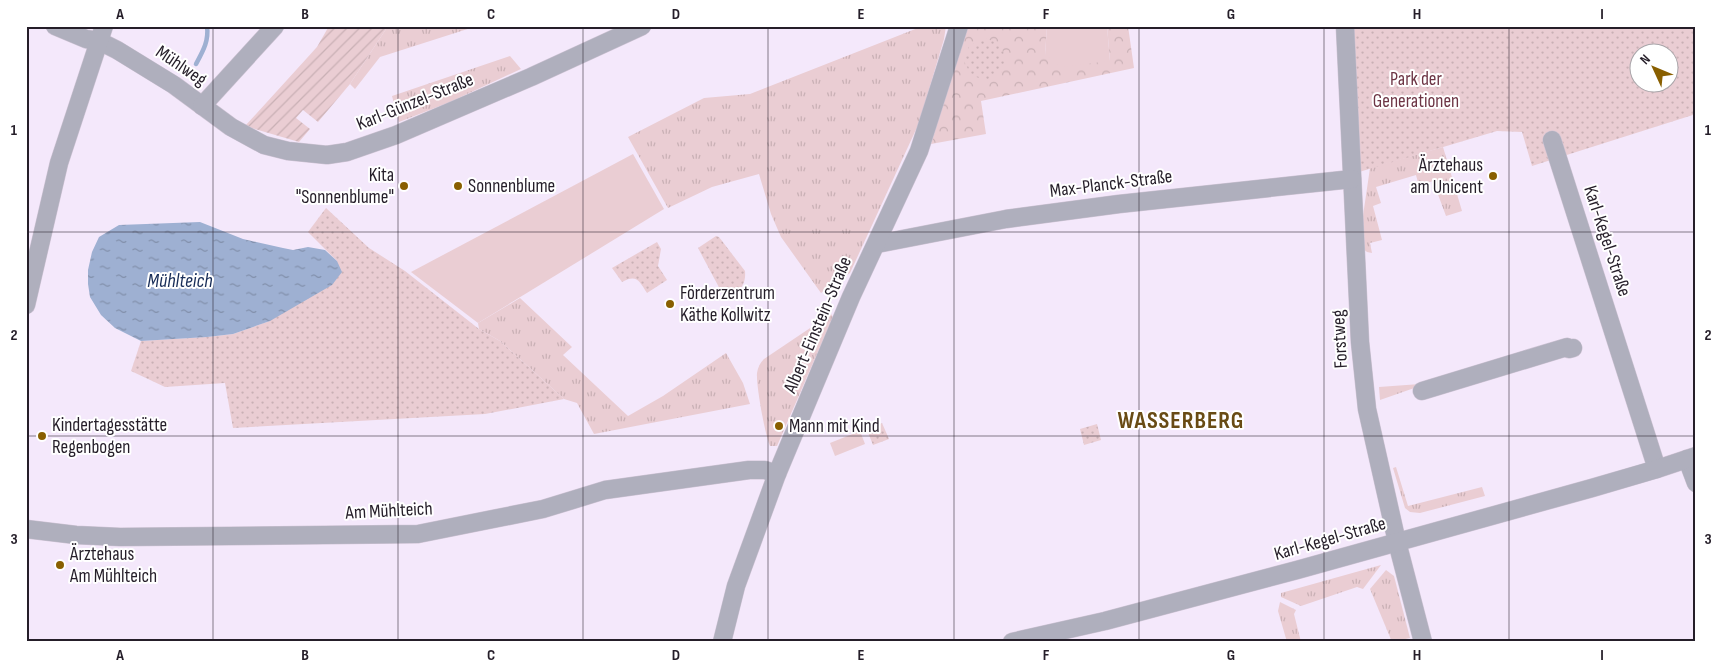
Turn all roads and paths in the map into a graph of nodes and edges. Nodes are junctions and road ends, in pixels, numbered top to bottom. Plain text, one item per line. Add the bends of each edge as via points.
1 (55, 26) edge
2 (275, 26) edge
3 (642, 26) edge
4 (959, 26) edge
5 (1345, 26) edge
6 (102, 34) edge
7 (202, 106) junction
8 (1552, 140) dead end
9 (1352, 179) junction
10 (877, 244) junction
11 (26, 305) edge
12 (1573, 348) dead end
13 (1422, 390) dead end
14 (1691, 457) edge
15 (1657, 469) junction
16 (776, 474) junction
17 (1696, 482) edge
18 (26, 529) edge
19 (1397, 542) junction
20 (722, 642) edge
21 (1012, 642) edge
22 (1423, 642) edge

1 - 6 street, Mühlweg via 86,39
2 - 7 street
3 - 7 street, Karl-Günzel-Straße via 396,135 347,152 308,154 264,145
4 - 10 street, Albert-Einstein-Straße via 919,151
5 - 9 street, Forstweg
6 - 7 street, Mühlweg via 117,50
6 - 11 street via 59,164
8 - 15 street, Karl-Kegel-Straße
9 - 10 street, Max-Planck-Straße via 1006,219
9 - 19 street, Forstweg via 1364,392
10 - 16 street, Albert-Einstein-Straße
12 - 13 street via 1567,347
14 - 15 street, Karl-Kegel-Straße
14 - 17 street
15 - 19 street, Karl-Kegel-Straße
16 - 18 street, Am Mühlteich via 749,470 605,490 543,509 418,534 120,537
16 - 20 street, Albert-Einstein-Straße via 736,586
19 - 21 street, Karl-Kegel-Straße via 1105,621
19 - 22 street, Forstweg

